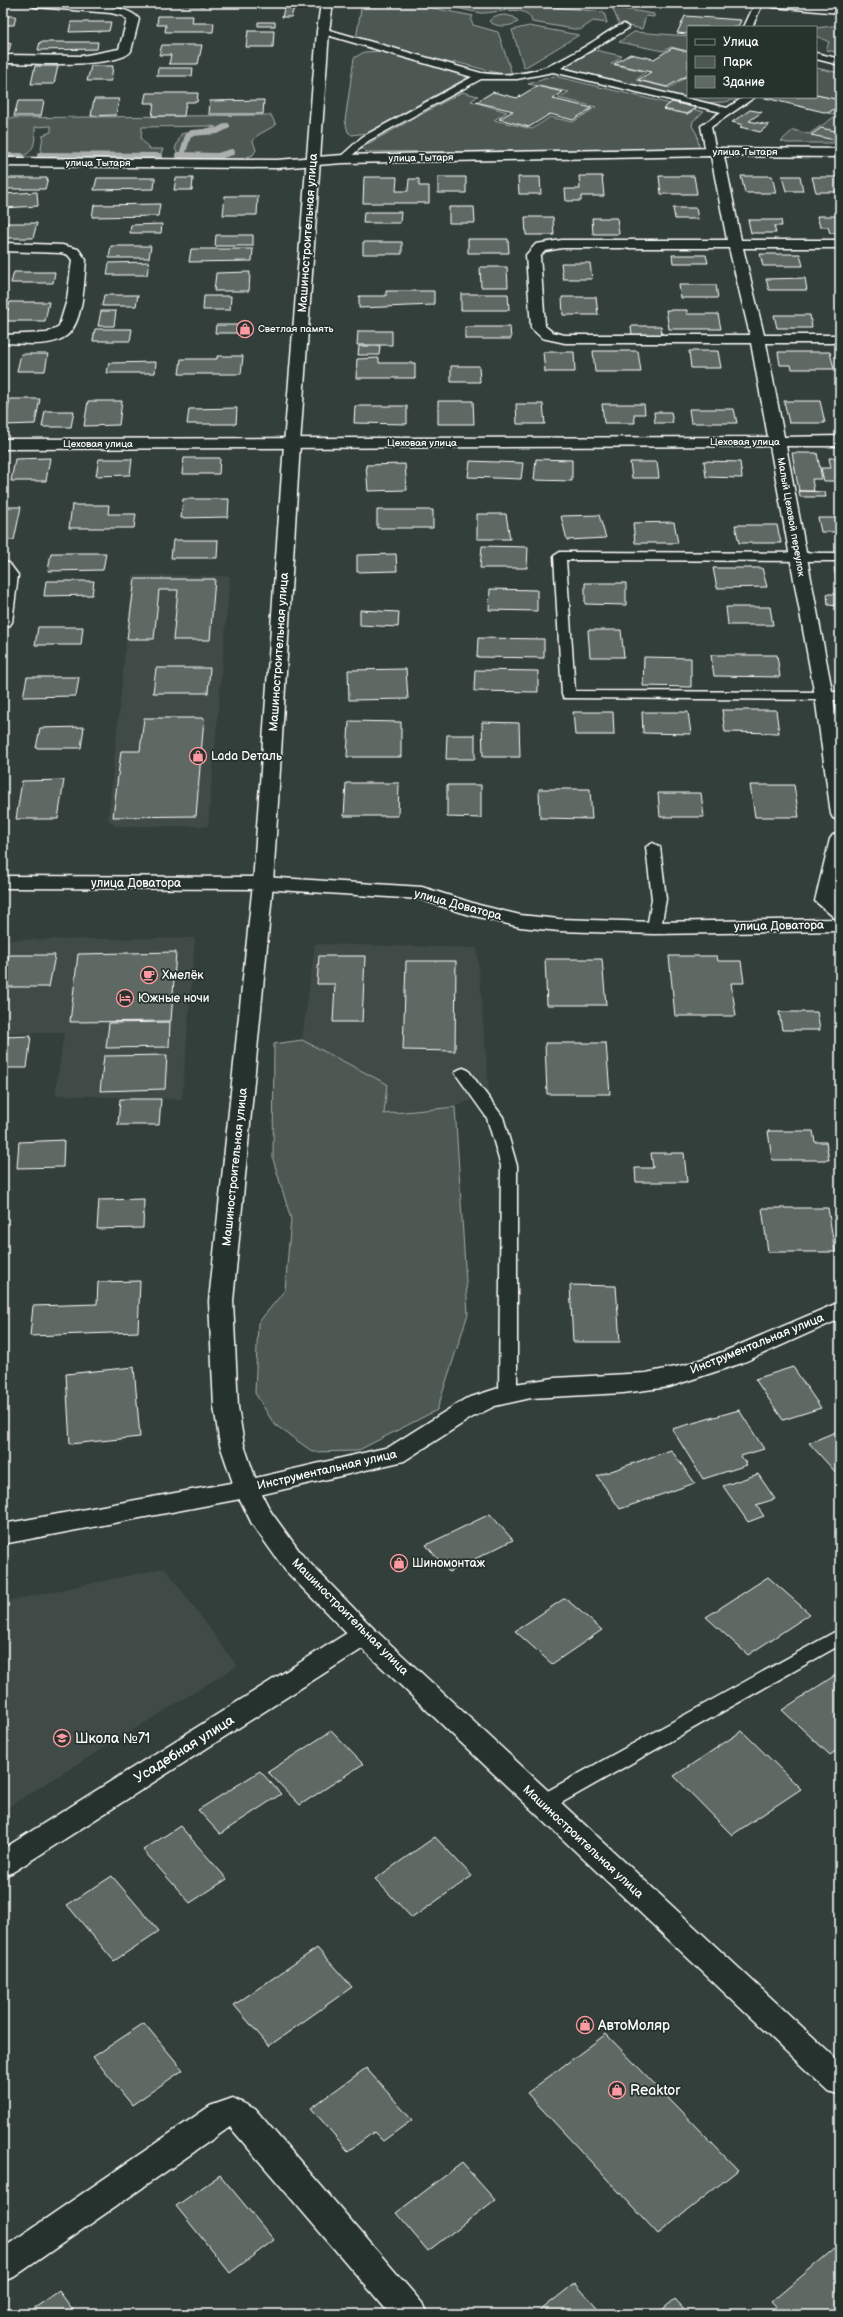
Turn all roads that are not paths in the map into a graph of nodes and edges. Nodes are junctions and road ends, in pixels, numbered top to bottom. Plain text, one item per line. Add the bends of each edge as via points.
1 (35, 3) edge
2 (327, 3) edge
3 (759, 3) edge
4 (773, 3) edge
5 (840, 9) edge
6 (748, 26) edge
7 (624, 27) dead end
8 (323, 31) junction
9 (817, 56) edge
10 (3, 59) edge
11 (840, 62) edge
12 (554, 70) junction
13 (480, 76) junction
14 (748, 98) edge
15 (729, 111) junction
16 (714, 152) junction
17 (840, 153) edge
18 (344, 159) junction
19 (314, 160) junction
20 (3, 162) edge
21 (735, 244) junction
22 (840, 244) edge
23 (3, 246) edge
24 (3, 339) edge
25 (758, 339) junction
26 (840, 339) edge
27 (840, 441) edge
28 (777, 442) junction
29 (3, 444) edge
30 (292, 444) junction
31 (798, 557) junction
32 (840, 557) edge
33 (3, 567) edge
34 (3, 622) edge
35 (824, 696) junction
36 (840, 696) edge
37 (840, 814) edge
38 (840, 839) edge
39 (653, 847) dead end
40 (3, 882) edge
41 (263, 883) junction
42 (840, 914) edge
43 (840, 924) edge
44 (654, 928) junction
45 (463, 1073) dead end
46 (840, 1310) edge
47 (508, 1395) junction
48 (247, 1489) junction
49 (3, 1534) edge
50 (364, 1635) junction
51 (840, 1636) edge
52 (542, 1804) junction
53 (3, 1864) edge
54 (840, 2082) edge
55 (3, 2266) edge
56 (411, 2314) edge

1 - 10 street via 112,9 127,13 133,19 125,51 114,56 98,58
2 - 8 street, Машиностроительная улица
3 - 6 lane
4 - 5 street
7 - 12 lane
8 - 13 lane
8 - 19 street, Машиностроительная улица
9 - 11 lane
12 - 13 lane via 500,79
12 - 15 lane
13 - 18 lane via 365,139
14 - 15 lane
15 - 16 lane via 706,126
16 - 17 street, улица Тытаря
16 - 18 street, улица Тытаря
16 - 21 street, Малый Цеховой переулок
18 - 19 street, улица Тытаря
19 - 20 street, улица Тытаря via 277,164
19 - 30 street, Машиностроительная улица
21 - 22 street
21 - 25 street, Малый Цеховой переулок
21 - 25 street via 562,244 541,247 533,255 538,328 547,335 565,339
23 - 24 street via 62,249 73,252 79,260 70,323 62,333 48,338
25 - 26 street
25 - 28 street, Малый Цеховой переулок
27 - 28 street, Цеховая улица
28 - 30 street, Цеховая улица
28 - 31 street, Малый Цеховой переулок
29 - 30 street, Цеховая улица
30 - 41 street, Машиностроительная улица
31 - 32 lane
31 - 35 street, Малый Цеховой переулок
31 - 35 lane via 560,556 569,695
33 - 34 street via 10,575
35 - 36 lane
35 - 37 street, Малый Цеховой переулок
38 - 42 street via 825,901
39 - 44 lane via 659,899
40 - 41 street, улица Доватора
41 - 44 street, улица Доватора via 422,893 473,910 543,924
41 - 48 street, Машиностроительная улица via 221,1301 226,1407 232,1445
43 - 44 street, улица Доватора
45 - 47 lane via 495,1117 509,1166
46 - 47 street, Инструментальная улица via 718,1362 669,1378 627,1384 576,1385 526,1390
47 - 48 street, Инструментальная улица via 486,1400 453,1418 415,1446 395,1455
48 - 49 street, Инструментальная улица
48 - 50 street, Машиностроительная улица via 261,1517 294,1563
50 - 52 street, Машиностроительная улица
50 - 53 street, Усадебная улица
51 - 52 lane
52 - 54 street, Машиностроительная улица
55 - 56 street via 221,2116 233,2112 244,2119

